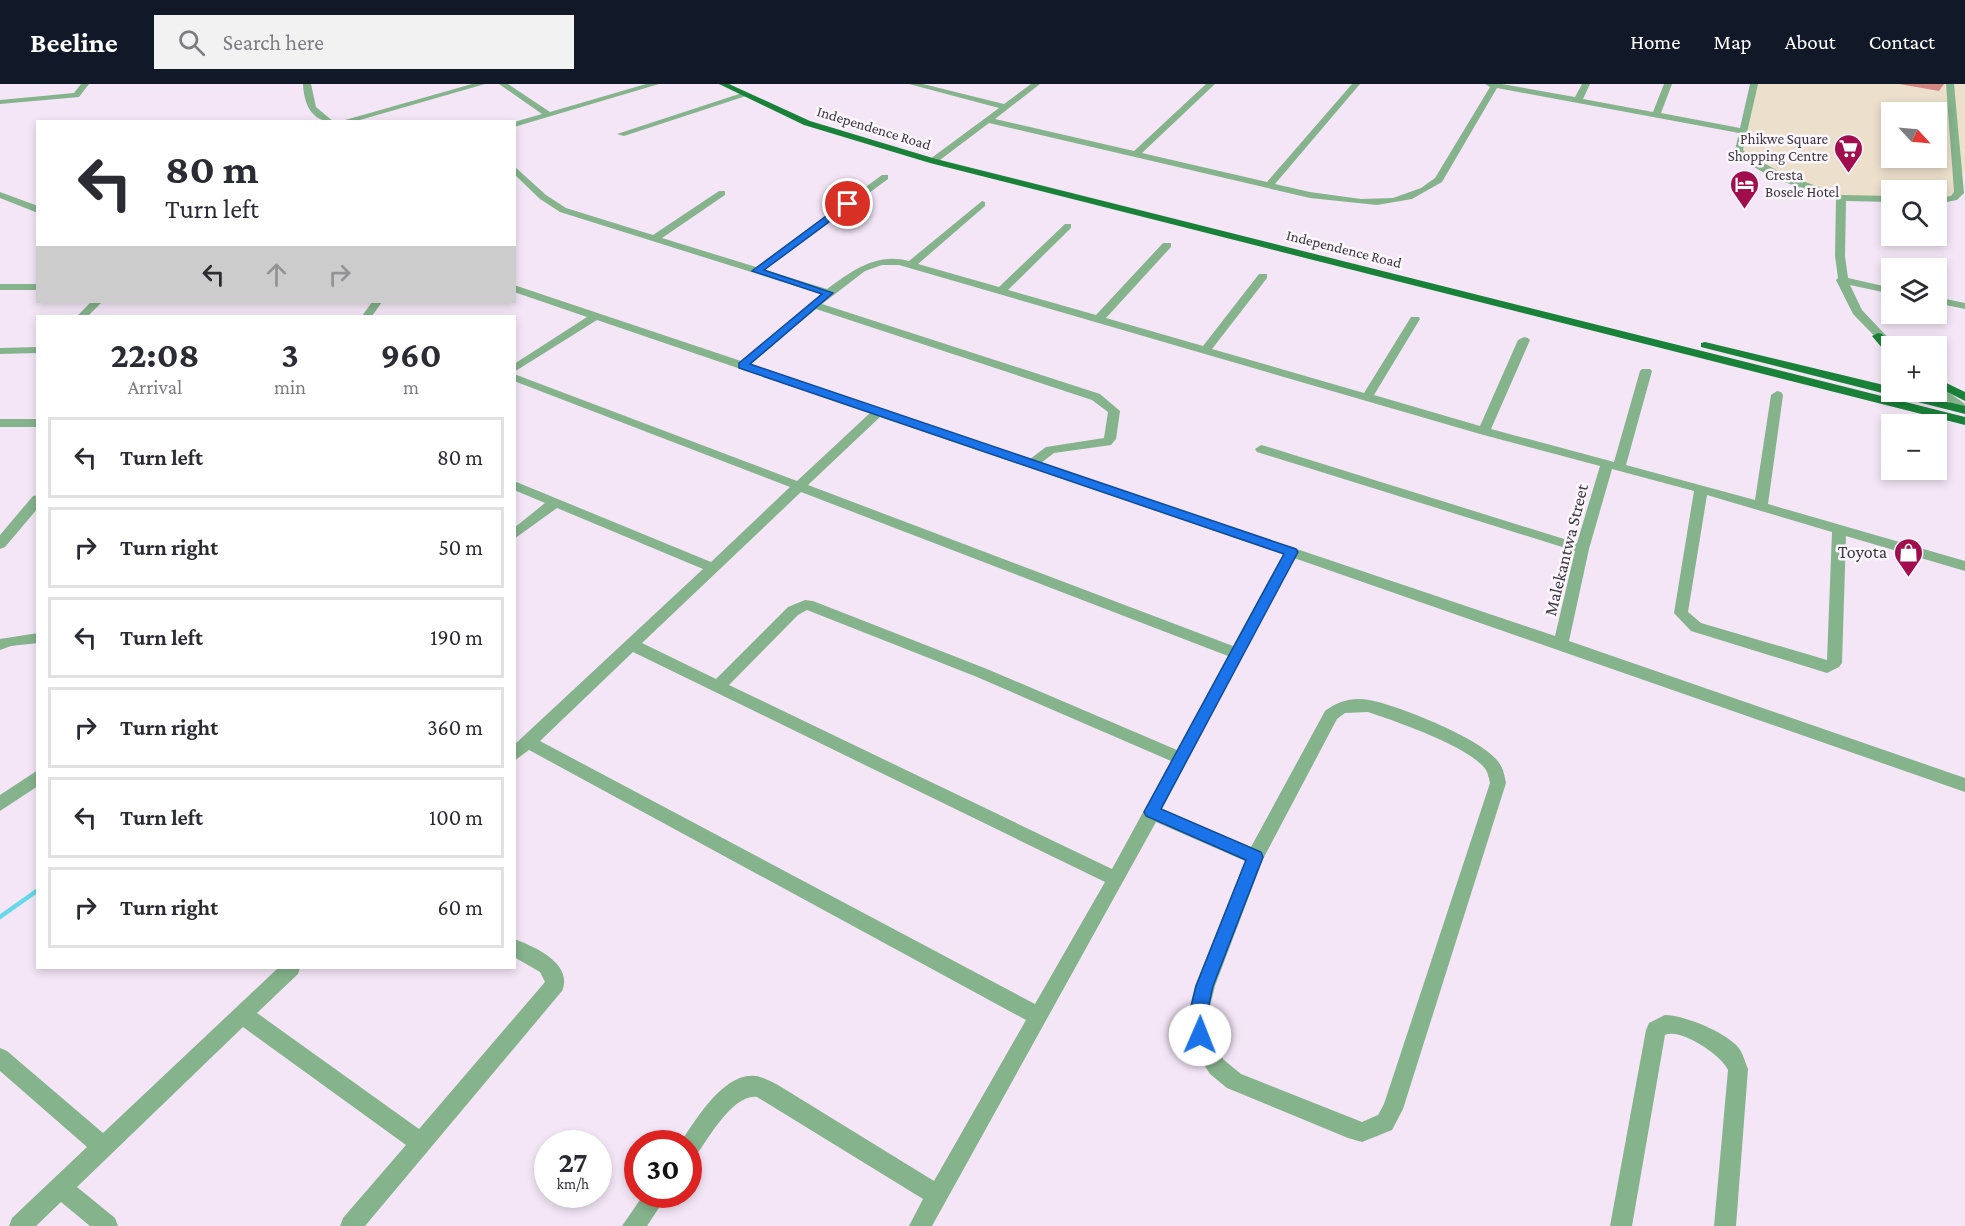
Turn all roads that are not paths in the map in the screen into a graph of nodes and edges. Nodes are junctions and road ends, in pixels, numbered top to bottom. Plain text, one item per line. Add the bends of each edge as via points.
1 (85, 84) edge
2 (307, 84) edge
3 (481, 84) edge
4 (506, 84) edge
5 (655, 84) edge
6 (723, 84) edge
7 (742, 84) edge
8 (913, 84) edge
9 (1036, 84) edge
10 (1211, 84) edge
11 (1356, 84) edge
12 (1586, 84) edge
13 (1668, 84) edge
14 (1754, 84) edge
15 (1950, 84) edge
16 (1492, 85) edge
17 (745, 95) junction
18 (1578, 100) junction
19 (0, 102) edge
20 (1006, 107) junction
21 (549, 115) junction
22 (1656, 115) junction
23 (325, 120) edge
24 (349, 120) edge
25 (988, 120) junction
26 (516, 124) edge
27 (1744, 131) junction
28 (621, 134) dead end
29 (1137, 153) junction
30 (937, 158) junction
31 (516, 171) edge
32 (1961, 172) edge
33 (885, 177) dead end
34 (1269, 186) junction
35 (722, 193) dead end
36 (0, 195) edge
37 (1840, 197) junction
38 (1881, 199) edge
39 (1947, 199) edge
40 (982, 204) dead end
41 (36, 209) edge
42 (1068, 226) dead end
43 (653, 238) junction
44 (1167, 245) dead end
45 (911, 265) junction
46 (757, 271) junction
47 (1263, 276) dead end
48 (1841, 280) junction
49 (0, 287) edge
50 (36, 287) edge
51 (516, 289) edge
52 (1881, 289) edge
53 (1000, 292) junction
54 (829, 293) junction
55 (1947, 302) edge
56 (96, 303) edge
57 (815, 305) junction
58 (1965, 306) edge
59 (83, 315) edge
60 (597, 315) junction
61 (1098, 320) junction
62 (1415, 320) dead end
63 (1878, 336) junction
64 (1881, 339) edge
65 (1524, 340) dead end
66 (1881, 340) edge
67 (36, 350) edge
68 (0, 351) edge
69 (1204, 351) junction
70 (743, 365) junction
71 (516, 368) edge
72 (1646, 371) dead end
73 (516, 378) edge
74 (1854, 381) junction
75 (1881, 381) edge
76 (1947, 387) edge
77 (1881, 390) edge
78 (1881, 392) edge
79 (1777, 395) dead end
80 (1947, 395) edge
81 (1367, 397) junction
82 (1965, 397) edge
83 (1907, 402) edge
84 (1914, 402) edge
85 (1927, 402) edge
86 (1965, 410) edge
87 (878, 412) junction
88 (1965, 420) edge
89 (0, 423) edge
90 (36, 423) edge
91 (1484, 431) junction
92 (1965, 433) edge
93 (1261, 449) dead end
94 (1031, 464) junction
95 (1613, 466) junction
96 (801, 485) junction
97 (516, 486) edge
98 (1701, 489) junction
99 (36, 501) edge
100 (554, 502) junction
101 (1761, 507) junction
102 (1839, 530) junction
103 (516, 533) edge
104 (0, 544) edge
105 (1582, 549) junction
106 (1291, 552) junction
107 (1965, 566) edge
108 (713, 568) junction
109 (36, 638) edge
110 (1561, 644) junction
111 (0, 645) edge
112 (632, 645) junction
113 (1236, 653) junction
114 (719, 686) junction
115 (528, 742) junction
116 (516, 753) edge
117 (1180, 758) junction
118 (36, 778) edge
119 (1965, 785) edge
120 (0, 804) edge
121 (1151, 812) junction
122 (1256, 857) junction
123 (1116, 879) junction
124 (516, 948) edge
125 (290, 969) edge
126 (242, 1014) junction
127 (1038, 1016) junction
128 (0, 1058) edge
129 (702, 1131) edge
130 (422, 1144) junction
131 (103, 1147) junction
132 (61, 1188) junction
133 (937, 1195) junction
134 (646, 1208) edge
135 (20, 1226) edge
136 (107, 1226) edge
137 (351, 1226) edge
138 (633, 1226) edge
139 (920, 1226) edge
140 (1622, 1226) edge
141 (1725, 1226) edge

1 - 19 street via 76,95
2 - 23 street via 309,104
3 - 24 street
4 - 21 street
5 - 21 street
6 - 17 main road, Independence Road
7 - 30 main road, Independence Road via 839,125
8 - 20 street
9 - 20 street
10 - 29 street
11 - 34 street
12 - 18 street
13 - 22 street
14 - 27 street
15 - 32 street
16 - 18 street
16 - 34 street via 1439,180 1418,194 1366,203
17 - 28 street
17 - 30 main road, Independence Road via 839,135
18 - 22 street
20 - 25 street
21 - 26 street
22 - 27 street
25 - 29 street
25 - 30 street
27 - 37 street via 1739,150 1747,160
29 - 34 street
30 - 74 main road, Independence Road
30 - 78 main road, Independence Road
31 - 43 street via 558,208
32 - 39 street via 1959,193
33 - 46 street
35 - 43 street
36 - 41 street
37 - 38 street
37 - 48 street
40 - 45 street
42 - 53 street
43 - 46 street
44 - 61 street
45 - 53 street
45 - 54 street via 890,261 870,265
46 - 54 street
47 - 69 street
48 - 52 street
48 - 63 street via 1859,315
49 - 50 street
51 - 60 street
53 - 61 street
54 - 57 street
55 - 58 street
56 - 59 street
57 - 70 street
57 - 94 street via 1096,397 1114,411 1107,442 1050,450
60 - 70 street
60 - 71 street
61 - 69 street
62 - 81 street
63 - 64 street
63 - 66 main road
65 - 91 street
67 - 68 street
69 - 81 street
70 - 87 street
72 - 95 street, Malekantwa Street
73 - 96 street
74 - 75 main road
74 - 77 main road, Independence Road
76 - 82 main road
79 - 101 street
80 - 86 street
81 - 91 street
83 - 92 main road
84 - 88 main road, Independence Road
85 - 86 main road, Independence Road
87 - 94 street
87 - 96 street
89 - 90 street
91 - 95 street
93 - 105 street
94 - 106 street
95 - 98 street
95 - 105 street, Malekantwa Street
96 - 108 street
96 - 113 street
97 - 100 street
98 - 101 street
98 - 102 street via 1681,613 1696,627 1827,667 1834,663
99 - 104 street
100 - 103 street
100 - 108 street
101 - 102 street
102 - 107 street
105 - 110 street, Malekantwa Street
106 - 110 street
106 - 113 street
108 - 112 street
109 - 111 street via 9,640
110 - 119 street
112 - 114 street
112 - 115 street
113 - 117 street
114 - 117 street via 793,611 805,605 982,672
114 - 123 street
115 - 116 street
115 - 127 street
117 - 121 street
118 - 120 street
121 - 122 street
121 - 123 street
122 - 122 street via 1205,986 1196,1023 1203,1047 1217,1067 1234,1081 1348,1128 1362,1132 1376,1128 1385,1123 1393,1109 1497,783 1494,768 1451,738 1385,711 1368,706 1342,707 1331,714
123 - 127 street
124 - 130 street via 551,969 555,985
125 - 126 street
126 - 130 street
126 - 131 street
127 - 133 street
128 - 131 street
129 - 133 street via 724,1101 740,1089 753,1086 771,1092
130 - 137 street
131 - 132 street
132 - 135 street
132 - 136 street
133 - 139 street
134 - 138 street
140 - 141 street via 1656,1029 1665,1024 1683,1027 1717,1044 1731,1054 1738,1069

